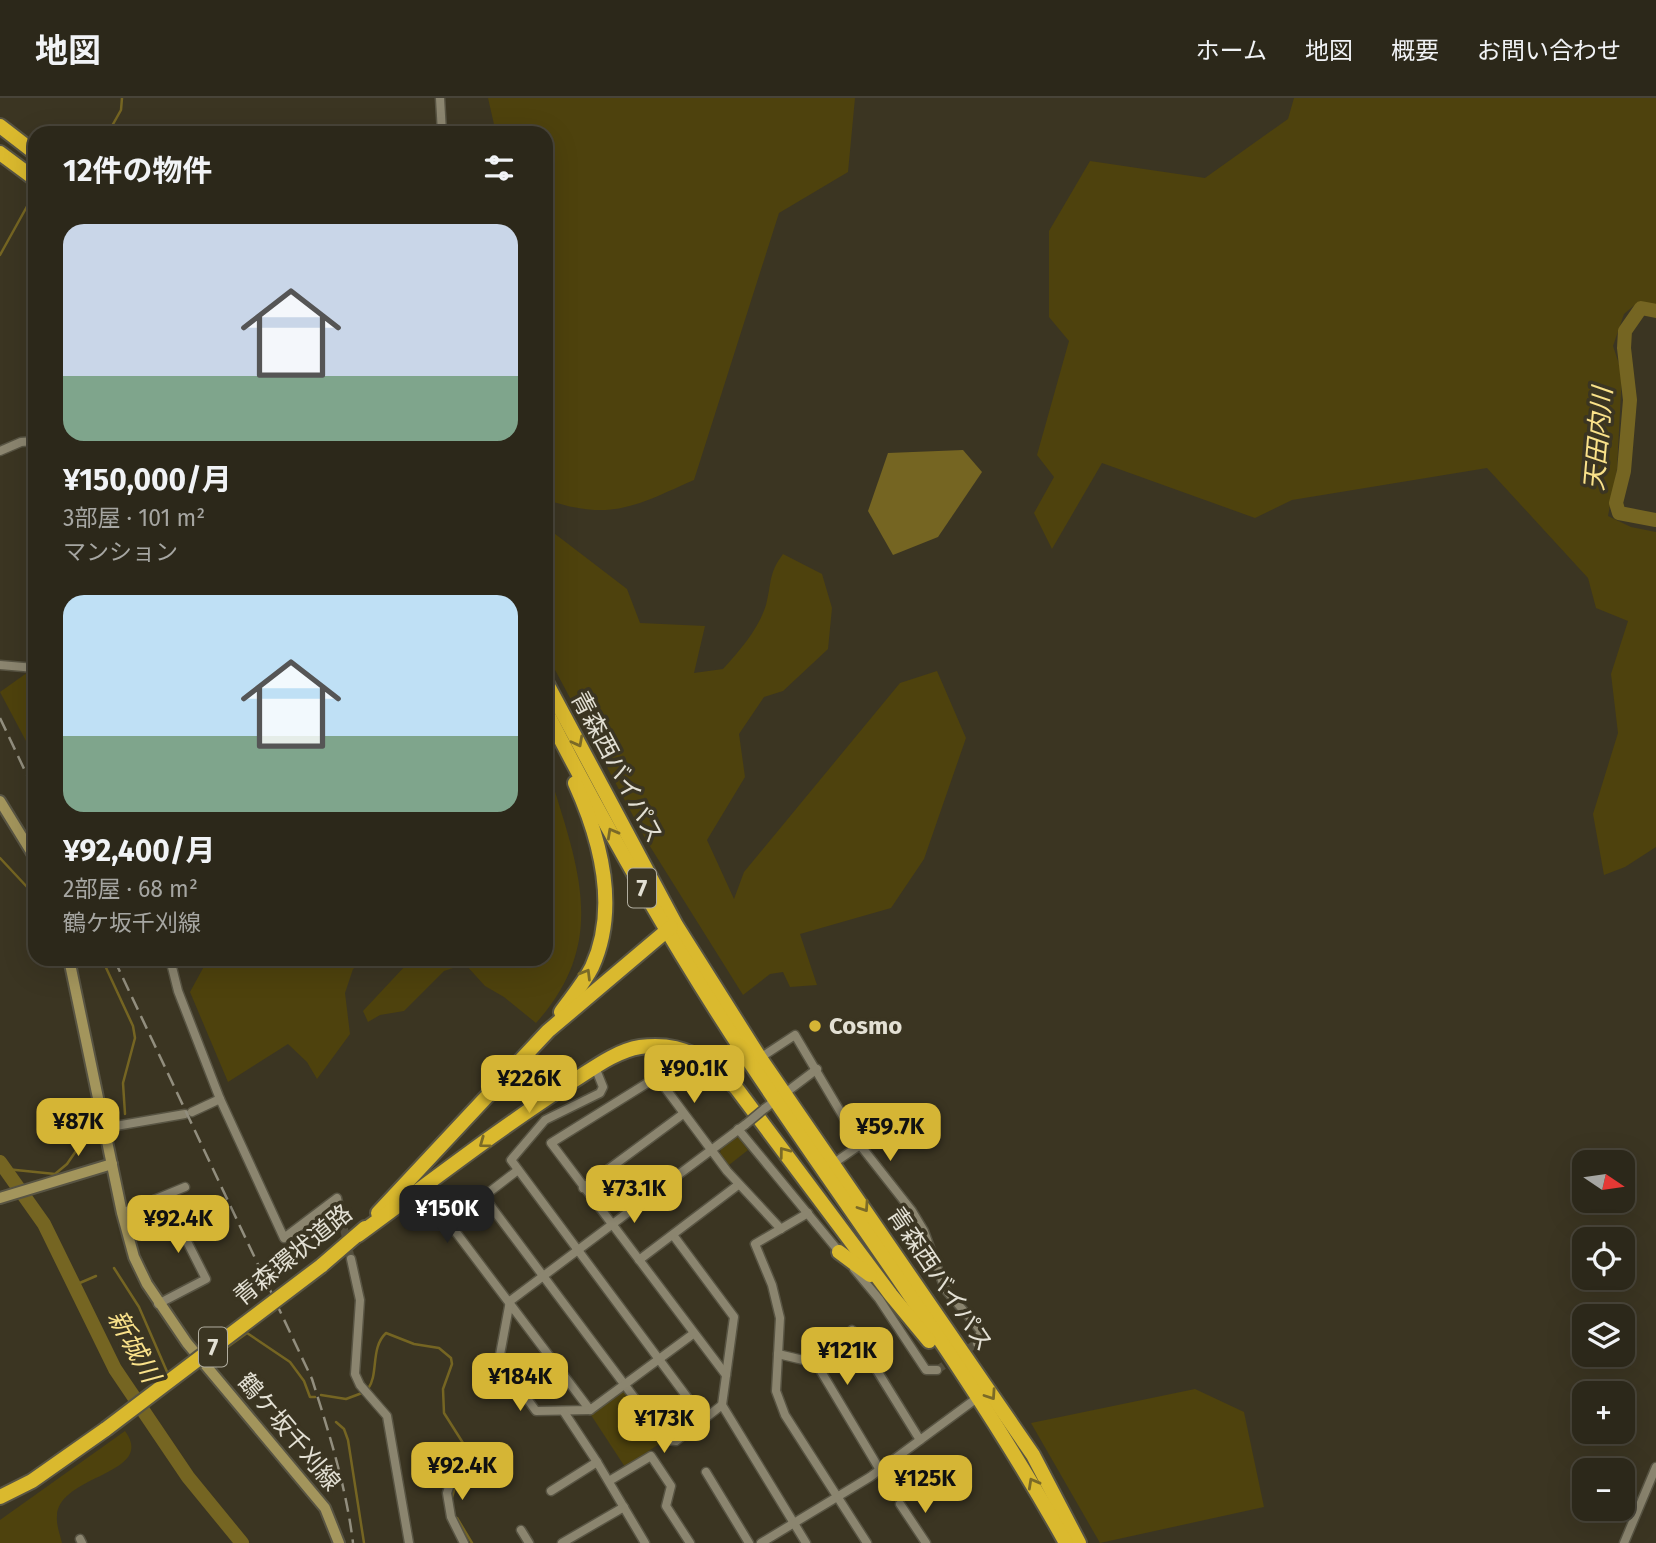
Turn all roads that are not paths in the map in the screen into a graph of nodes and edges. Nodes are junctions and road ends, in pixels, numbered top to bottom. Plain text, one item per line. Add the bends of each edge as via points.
1 (440, 98) edge
2 (0, 126) edge
3 (442, 126) edge
4 (28, 148) edge
5 (0, 153) edge
6 (28, 174) edge
7 (28, 442) edge
8 (0, 451) edge
9 (0, 665) edge
10 (28, 667) edge
11 (553, 696) edge
12 (553, 723) edge
13 (553, 734) edge
14 (0, 801) edge
15 (28, 847) edge
16 (670, 928) junction
17 (70, 966) edge
18 (172, 966) edge
19 (548, 1031) junction
20 (760, 1058) junction
21 (595, 1067) junction
22 (817, 1069) junction
23 (780, 1096) junction
24 (220, 1099) junction
25 (683, 1114) junction
26 (742, 1126) junction
27 (104, 1128) junction
28 (860, 1145) junction
29 (710, 1148) junction
30 (834, 1163) junction
31 (112, 1164) junction
32 (518, 1170) junction
33 (738, 1185) junction
34 (185, 1187) dead end
35 (583, 1188) junction
36 (164, 1195) junction
37 (0, 1198) edge
38 (484, 1198) junction
39 (122, 1213) junction
40 (808, 1213) junction
41 (341, 1216) dead end
42 (611, 1224) junction
43 (781, 1229) junction
44 (358, 1235) junction
45 (673, 1235) junction
46 (576, 1249) junction
47 (839, 1252) junction
48 (351, 1259) tunnel mouth
49 (639, 1260) junction
50 (542, 1275) junction
51 (891, 1295) junction
52 (510, 1301) junction
53 (158, 1304) junction
54 (852, 1330) dead end
55 (693, 1334) junction
56 (977, 1343) dead end
57 (778, 1354) junction
58 (659, 1359) junction
59 (937, 1370) dead end
60 (726, 1375) junction
61 (624, 1385) junction
62 (977, 1398) junction
63 (722, 1405) junction
64 (590, 1410) junction
65 (564, 1412) junction
66 (705, 1420) junction
67 (920, 1440) junction
68 (459, 1457) dead end
69 (597, 1462) junction
70 (1656, 1467) edge
71 (880, 1470) junction
72 (706, 1472) dead end
73 (609, 1481) junction
74 (551, 1491) dead end
75 (837, 1496) junction
76 (0, 1497) edge
77 (900, 1504) dead end
78 (624, 1507) junction
79 (793, 1523) junction
80 (521, 1530) dead end
81 (339, 1543) edge
82 (409, 1543) edge
83 (464, 1543) edge
84 (529, 1543) edge
85 (562, 1543) edge
86 (645, 1543) edge
87 (690, 1543) edge
88 (749, 1543) edge
89 (761, 1543) edge
90 (806, 1543) edge
91 (867, 1543) edge
92 (926, 1543) edge
93 (1066, 1543) edge
94 (1079, 1543) edge
95 (1624, 1543) edge

1 - 3 street
2 - 4 highway
5 - 6 highway
7 - 8 street
9 - 10 street
11 -> 16 highway, 青森西バイパス / 7
16 -> 12 highway, 青森西バイパス / 7
19 -> 13 highway via 592,967 604,922 604,878 597,842
14 - 15 main road
16 - 19 highway, 青森環状道路 / 7
16 - 20 highway, 青森西バイパス / 7
16 - 23 highway, 青森西バイパス / 7
17 - 27 main road, 鶴ケ坂千刈線
18 - 24 street
19 - 44 highway, 青森環状道路 / 7
20 - 22 street via 795,1035
20 - 23 highway, 青森西バイパス / 7
21 - 32 street via 603,1087 600,1093 545,1119 511,1160
21 -> 44 highway
51 -> 21 highway via 737,1089 708,1061 694,1052 658,1046 625,1051
22 - 23 street
22 - 28 street
23 - 26 street, bridge
23 - 30 highway, 青森西バイパス / 7
23 - 62 highway, 青森西バイパス / 7
24 - 27 street via 188,1113
24 - 41 street via 284,1238 337,1198
25 - 29 street
25 - 35 street
25 - 35 street via 657,1077 551,1143
26 - 29 street
26 - 40 street
27 - 31 main road, 鶴ケ坂千刈線
28 - 30 street
28 - 56 street via 924,1231 945,1289 981,1331
29 - 33 street
29 - 42 street
30 -> 94 highway, 青森西バイパス / 7 via 1033,1455
31 - 37 main road
31 - 39 main road, 鶴ケ坂千刈線
32 - 38 street
32 - 46 street
33 - 43 street
33 - 45 street
34 - 36 street
35 - 42 street
36 - 39 street
36 - 53 street via 206,1279
38 - 50 street
38 - 52 street via 449,1223
39 - 53 main road, 鶴ケ坂千刈線 via 134,1257
40 - 43 street
40 - 47 street
42 - 46 street
42 - 49 street
43 - 57 street via 755,1244 780,1318
44 - 76 highway, 青森環状道路 / 7, bridge via 106,1429 32,1481
45 - 49 street
45 - 60 street via 734,1317
46 - 50 street
46 - 58 street
47 - 51 highway
47 - 59 street via 879,1299 926,1370
48 - 82 street via 360,1300 355,1374 387,1416
49 - 55 street
50 - 52 street
50 - 61 street
51 - 62 highway
52 - 64 street
52 - 65 street via 499,1360 536,1410
53 - 81 main road, 鶴ケ坂千刈線 via 325,1508
54 - 67 street
55 - 58 street
55 - 60 street
57 - 71 street via 816,1363
57 - 75 street via 776,1391 785,1415
58 - 61 street
58 - 66 street
60 - 63 street
61 - 64 street
61 - 66 street via 666,1440 676,1441
62 - 67 street
93 -> 62 highway, 青森西バイパス / 7 via 1023,1464
63 - 66 street
63 - 79 street
64 - 65 street
65 - 69 street
67 - 71 street
68 - 83 street via 447,1493 451,1517
69 - 73 street
69 - 74 street
70 - 95 street
71 - 75 street
72 - 88 street
73 - 78 street
73 - 87 street via 651,1456 671,1486 666,1506
75 - 79 street
75 - 91 street
77 - 92 street
78 - 85 street
78 - 86 street
79 - 89 street
79 - 90 street
80 - 84 street

